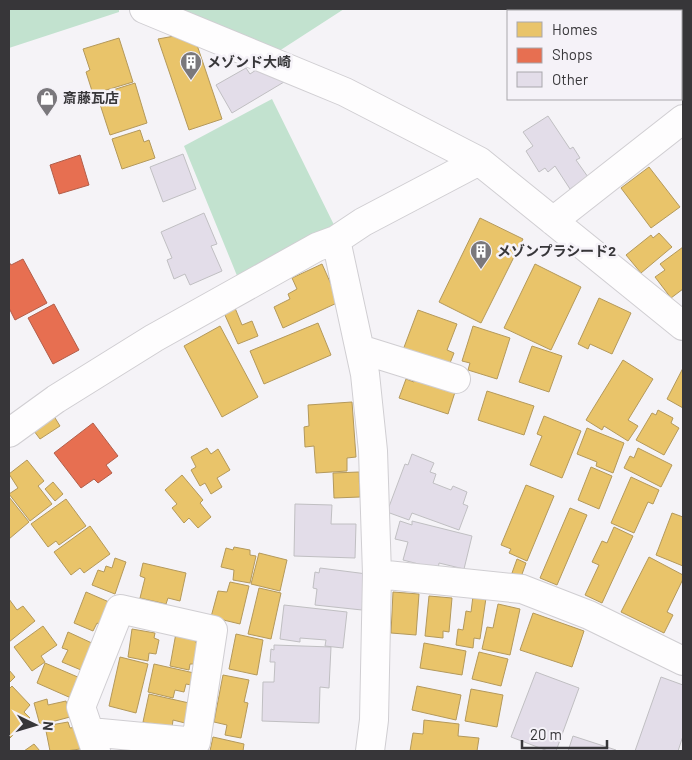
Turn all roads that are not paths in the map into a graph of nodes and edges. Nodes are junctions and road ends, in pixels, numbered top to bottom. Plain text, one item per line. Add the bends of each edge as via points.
1 (144, 9) edge
2 (683, 119) edge
3 (479, 161) junction
4 (553, 221) junction
5 (336, 240) junction
6 (683, 326) edge
7 (360, 349) junction
8 (456, 379) dead end
9 (9, 433) edge
10 (376, 574) junction
11 (683, 661) edge
12 (93, 742) edge
13 (370, 751) edge

1 - 3 street via 345,92
2 - 4 street
3 - 4 street
3 - 5 street via 363,222
4 - 6 street
5 - 7 street
5 - 9 street via 317,246 154,338 56,399
7 - 8 street
7 - 10 street via 373,451
10 - 11 street via 522,590 589,615
10 - 13 street via 374,720
12 - 12 street via 196,742 213,630 120,609 81,707

